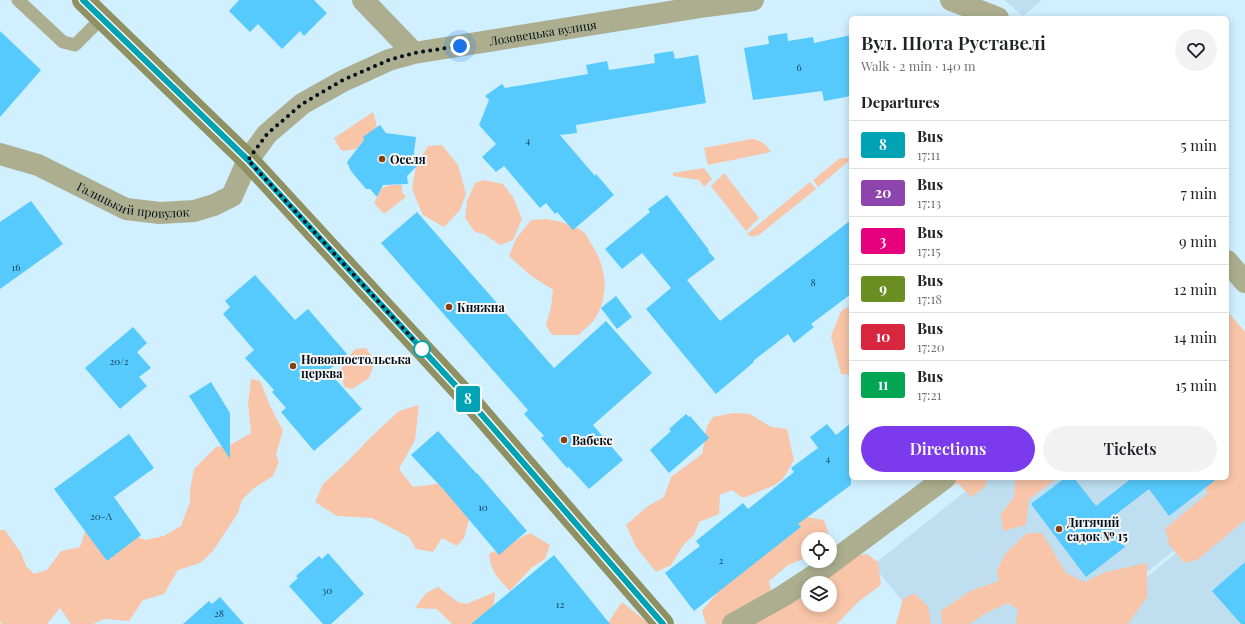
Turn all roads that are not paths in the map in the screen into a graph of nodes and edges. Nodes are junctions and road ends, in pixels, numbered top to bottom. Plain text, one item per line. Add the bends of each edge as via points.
1 (18, 0) edge
2 (83, 0) edge
3 (363, 0) edge
4 (753, 0) edge
5 (951, 0) edge
6 (993, 16) edge
7 (102, 18) junction
8 (414, 53) junction
9 (0, 154) edge
10 (248, 160) junction
11 (943, 480) edge
12 (663, 624) edge
13 (733, 624) edge

1 - 7 lane via 64,42 75,45
2 - 7 main road
3 - 8 street
4 - 8 street, Лозовецька вулиця
5 - 6 street
7 - 10 main road
8 - 10 street, Лозовецька вулиця via 389,60 343,80 302,104 267,134
9 - 10 street, Галицький провулок via 38,165 126,209 160,213 194,211 232,196
10 - 12 main road via 468,399
11 - 13 street via 812,577

